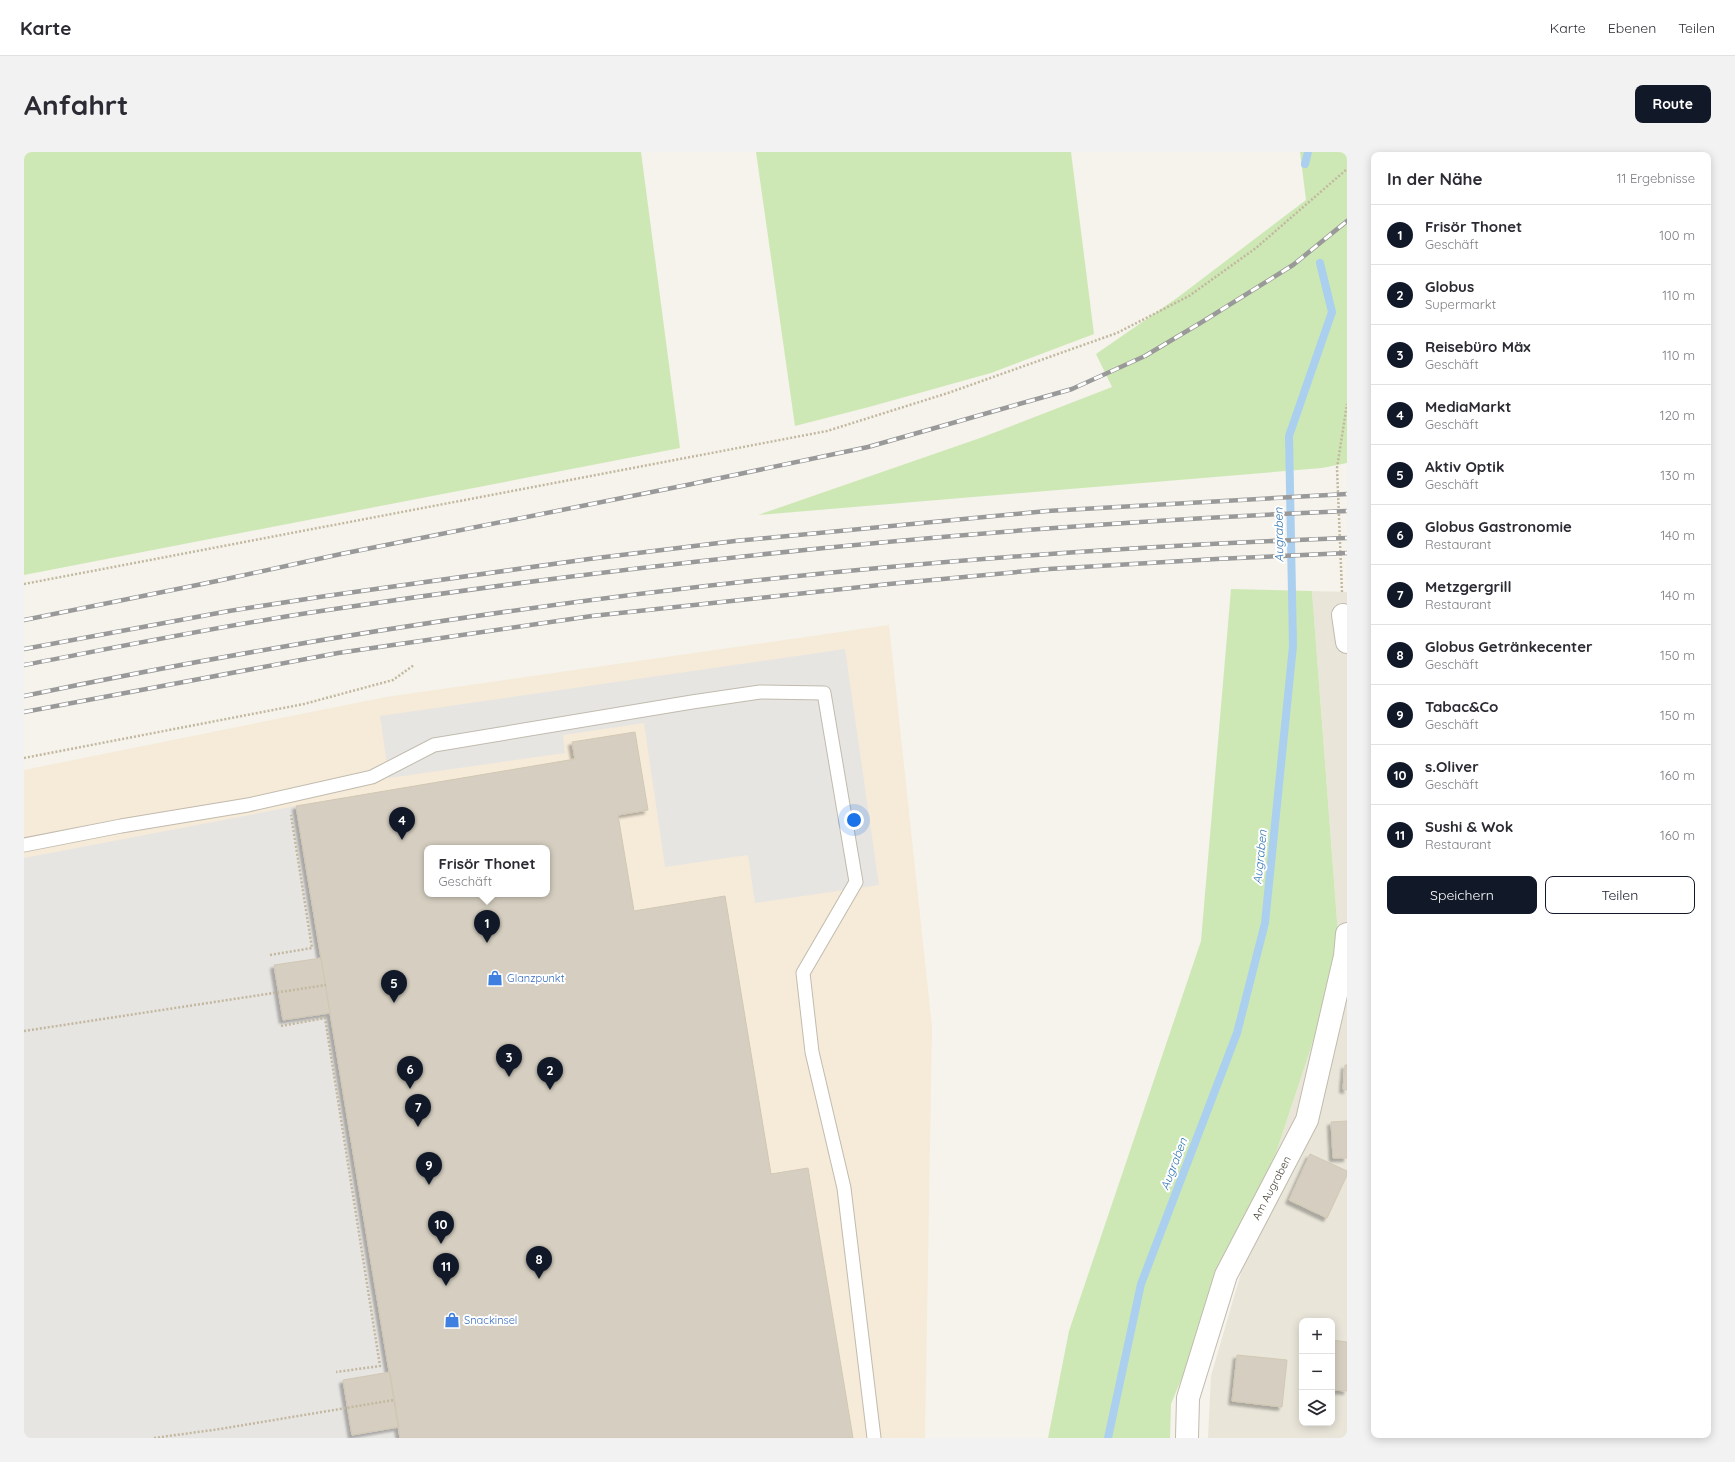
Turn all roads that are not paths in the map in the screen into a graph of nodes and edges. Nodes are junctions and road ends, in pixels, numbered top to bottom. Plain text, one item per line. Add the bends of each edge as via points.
1 (1343, 615) road end
2 (1347, 642) edge
3 (24, 845) edge
4 (1347, 934) edge
5 (1346, 957) edge
6 (874, 1438) edge
7 (1187, 1438) edge

1 - 2 street
3 - 6 lane via 248,805 372,777 434,745 760,692 824,693 856,882 803,973 812,1052 844,1188
4 - 5 street, Am Augraben
5 - 7 street, Am Augraben via 1307,1120 1226,1275 1188,1398

